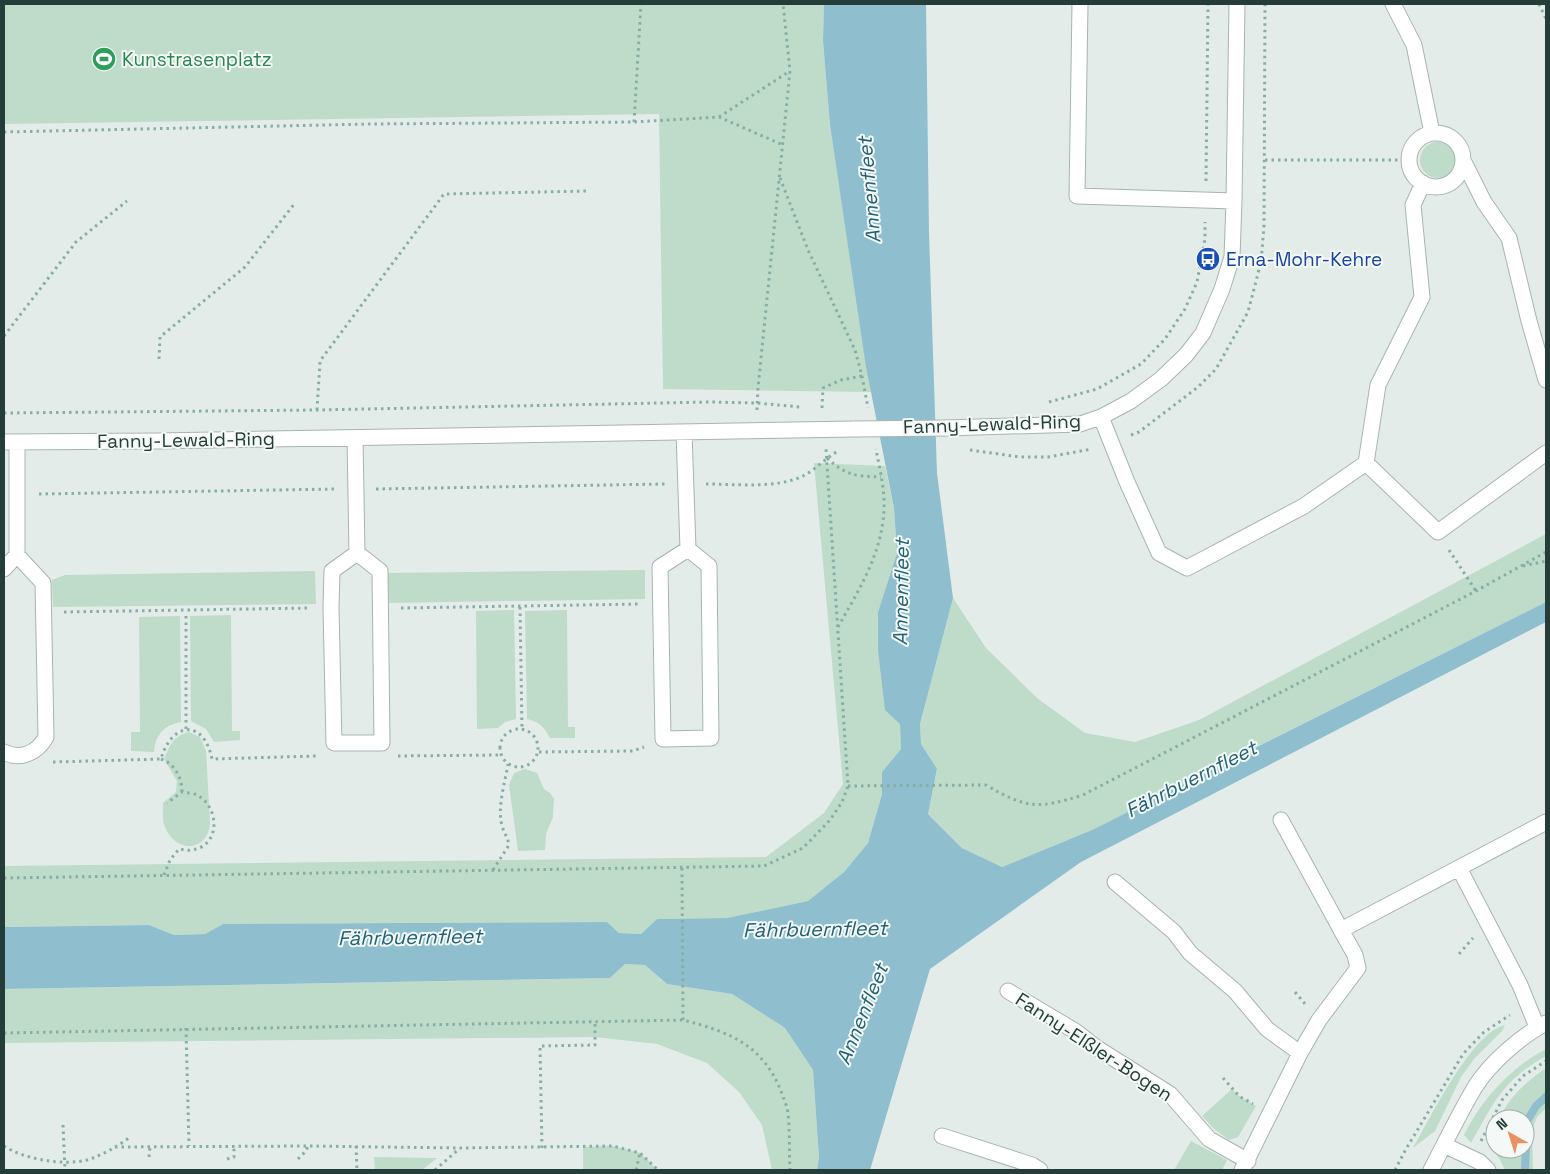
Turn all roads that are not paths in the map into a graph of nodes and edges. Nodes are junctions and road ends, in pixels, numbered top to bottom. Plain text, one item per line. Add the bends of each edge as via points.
1 (1080, 4) edge
2 (1237, 4) edge
3 (1393, 4) edge
4 (1432, 133) junction
5 (1463, 160) junction
6 (1423, 183) junction
7 (1234, 201) junction
8 (1546, 380) edge
9 (1101, 417) junction
10 (684, 432) junction
11 (355, 438) junction
12 (11, 442) edge
13 (1546, 453) edge
14 (1366, 463) junction
15 (688, 549) junction
16 (357, 553) junction
17 (17, 555) junction
18 (4, 568) edge
19 (4, 752) edge
20 (1281, 820) dead end
21 (1546, 822) edge
22 (1459, 868) junction
23 (1115, 882) dead end
24 (1342, 930) junction
25 (1008, 990) dead end
26 (1542, 1025) edge
27 (1300, 1053) junction
28 (942, 1136) dead end
29 (1444, 1144) junction
30 (1245, 1165) edge
31 (1040, 1170) edge
32 (1431, 1170) edge
33 (1488, 1170) edge

1 - 7 street via 1076,196
2 - 7 street, Fanny-Lewald-Ring
3 - 4 street via 1414,46
4 - 5 street via 1450,136 1462,151
4 - 6 street via 1423,136 1411,150 1413,173
5 - 6 street via 1462,170 1450,183 1432,186
5 - 8 street via 1484,202 1509,238
6 - 14 street via 1414,205 1422,297 1378,385
7 - 9 street, Fanny-Lewald-Ring via 1232,257 1203,333 1161,379 1131,402
9 - 10 street, Fanny-Lewald-Ring, bridge via 1080,424
9 - 14 street via 1159,553 1187,568 1304,506
10 - 11 street, Fanny-Lewald-Ring
10 - 15 street
11 - 12 street, Fanny-Lewald-Ring
11 - 16 street
12 - 17 street, Fanny-Lewald-Ring via 17,495
13 - 14 street via 1438,532
15 - 15 street via 709,566 711,738 663,739 660,567
16 - 16 street via 380,570 382,742 334,743 332,572
17 - 18 street
17 - 19 street via 43,583 46,737 42,745 25,755
20 - 24 street, Fanny-Elßler-Bogen
21 - 22 street
22 - 24 street
22 - 26 street
23 - 27 street via 1174,932 1190,954 1235,991 1267,1029
24 - 27 street, Fanny-Elßler-Bogen via 1358,968 1319,1020
25 - 30 street, Fanny-Elßler-Bogen via 1170,1094 1209,1139
26 - 29 street via 1492,1066 1476,1086
27 - 30 street, Fanny-Elßler-Bogen
28 - 31 street
29 - 32 street
29 - 33 street via 1480,1162

